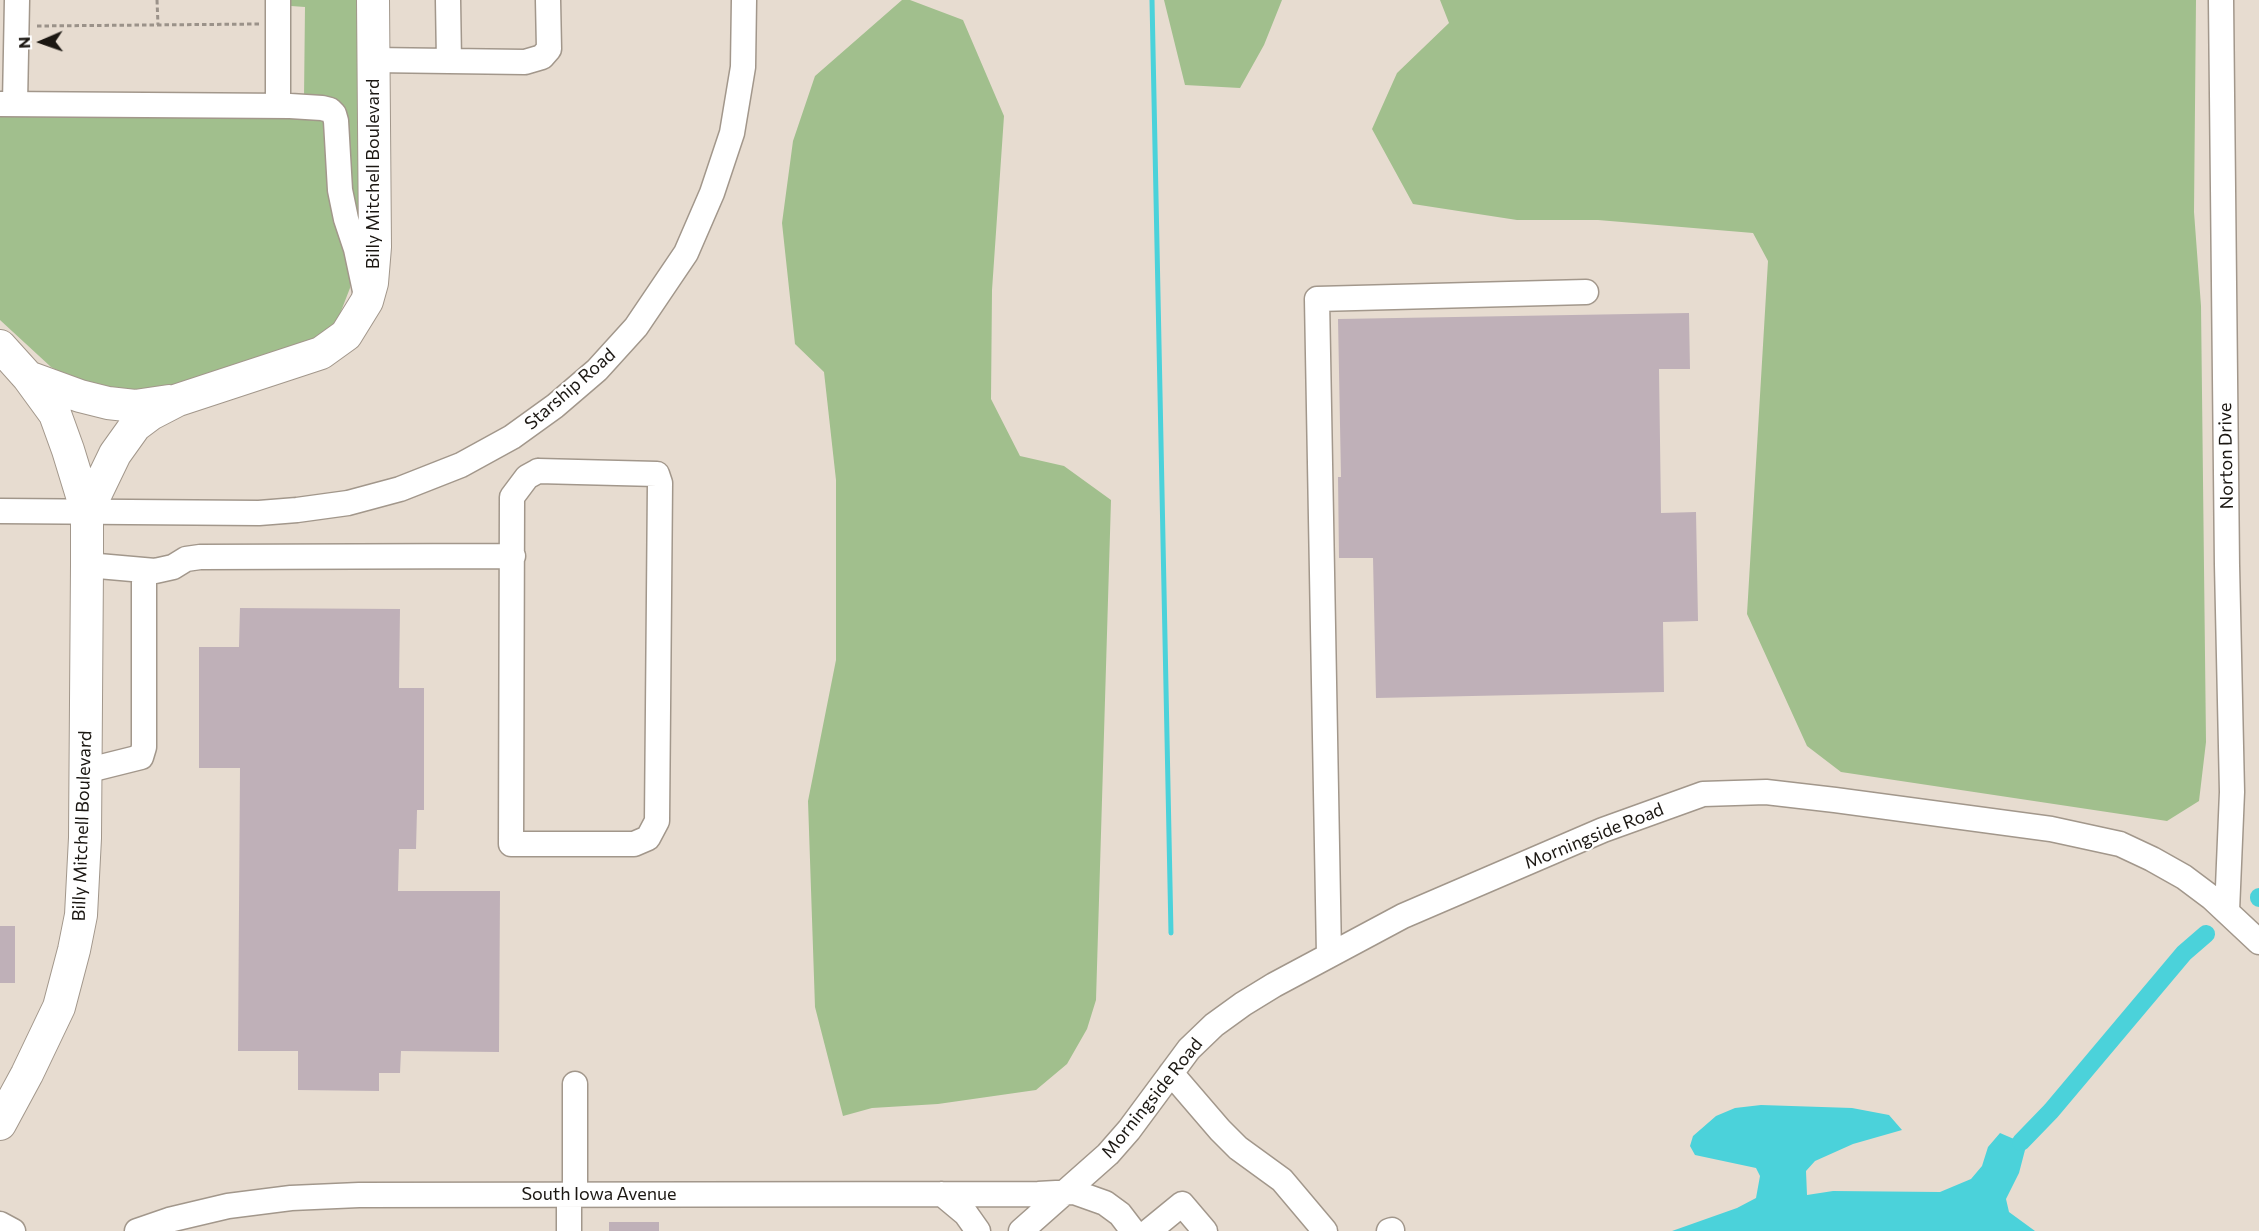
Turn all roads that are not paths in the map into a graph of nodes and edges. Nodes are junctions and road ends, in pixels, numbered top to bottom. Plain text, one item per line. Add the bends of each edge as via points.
1 (17, 0) edge
2 (278, 0) edge
3 (373, 0) edge
4 (448, 0) edge
5 (548, 0) edge
6 (744, 0) edge
7 (2221, 0) edge
8 (373, 60) junction
9 (449, 61) junction
10 (7, 103) edge
11 (278, 106) junction
12 (1586, 292) dead end
13 (367, 301) junction
14 (0, 346) edge
15 (28, 377) junction
16 (178, 400) junction
17 (0, 512) edge
18 (87, 512) junction
19 (513, 556) junction
20 (87, 565) junction
21 (144, 570) junction
22 (85, 771) junction
23 (2227, 912) junction
24 (2259, 942) edge
25 (1329, 955) junction
26 (1171, 1073) junction
27 (575, 1084) dead end
28 (0, 1124) edge
29 (1065, 1193) junction
30 (572, 1194) junction
31 (942, 1194) junction
32 (0, 1224) edge
33 (13, 1231) edge
34 (137, 1231) edge
35 (569, 1231) edge
36 (978, 1231) edge
37 (1021, 1231) edge
38 (1133, 1231) edge
39 (1149, 1231) edge
40 (1204, 1231) edge
41 (1325, 1231) edge

1 - 10 street
2 - 11 street
3 - 8 main road, Billy Mitchell Boulevard
4 - 9 street
5 - 9 street via 549,49 542,57 525,62
6 - 18 street, Starship Road via 743,67 732,133 686,253 636,327 597,370 555,406 512,437 461,465 400,489 348,502 259,513
7 - 23 street, Norton Drive via 2232,792
8 - 9 street
8 - 13 main road, Billy Mitchell Boulevard via 375,247
10 - 11 street
11 - 13 street via 322,108 334,114 340,190
12 - 25 street via 1317,299
13 - 16 main road, Billy Mitchell Boulevard via 346,335 321,353
14 - 15 main road, Billy Mitchell Boulevard
15 - 16 main road via 108,403 135,406
15 - 18 main road, Billy Mitchell Boulevard via 55,414
16 - 18 main road, Billy Mitchell Boulevard via 135,426 115,454
17 - 18 street, Starship Road
18 - 20 main road, Billy Mitchell Boulevard
19 - 19 street via 512,497 526,477 538,471 657,474 660,483 657,821 648,838 634,844 511,844
19 - 21 street via 200,557 173,567
20 - 21 street
20 - 22 main road, Billy Mitchell Boulevard
21 - 22 street via 144,747 141,757
22 - 28 main road, Billy Mitchell Boulevard via 81,915 74,950 58,1007
23 - 24 street, Morningside Road
23 - 25 street, Morningside Road via 2184,877 2120,844 2051,829 1812,797 1732,792 1703,794 1603,830 1403,916
25 - 26 street, Morningside Road via 1274,984 1214,1025
26 - 29 street, Morningside Road via 1108,1154
26 - 41 street via 1238,1148 1282,1179
27 - 30 street
29 - 31 street, South Iowa Avenue
29 - 37 street, Morningside Road
29 - 38 street, South Iowa Avenue via 1074,1192 1105,1203
30 - 31 street, South Iowa Avenue
30 - 34 street, South Iowa Avenue via 291,1198 228,1206
30 - 35 street
31 - 36 street via 966,1214
32 - 33 street
39 - 40 street via 1182,1204

